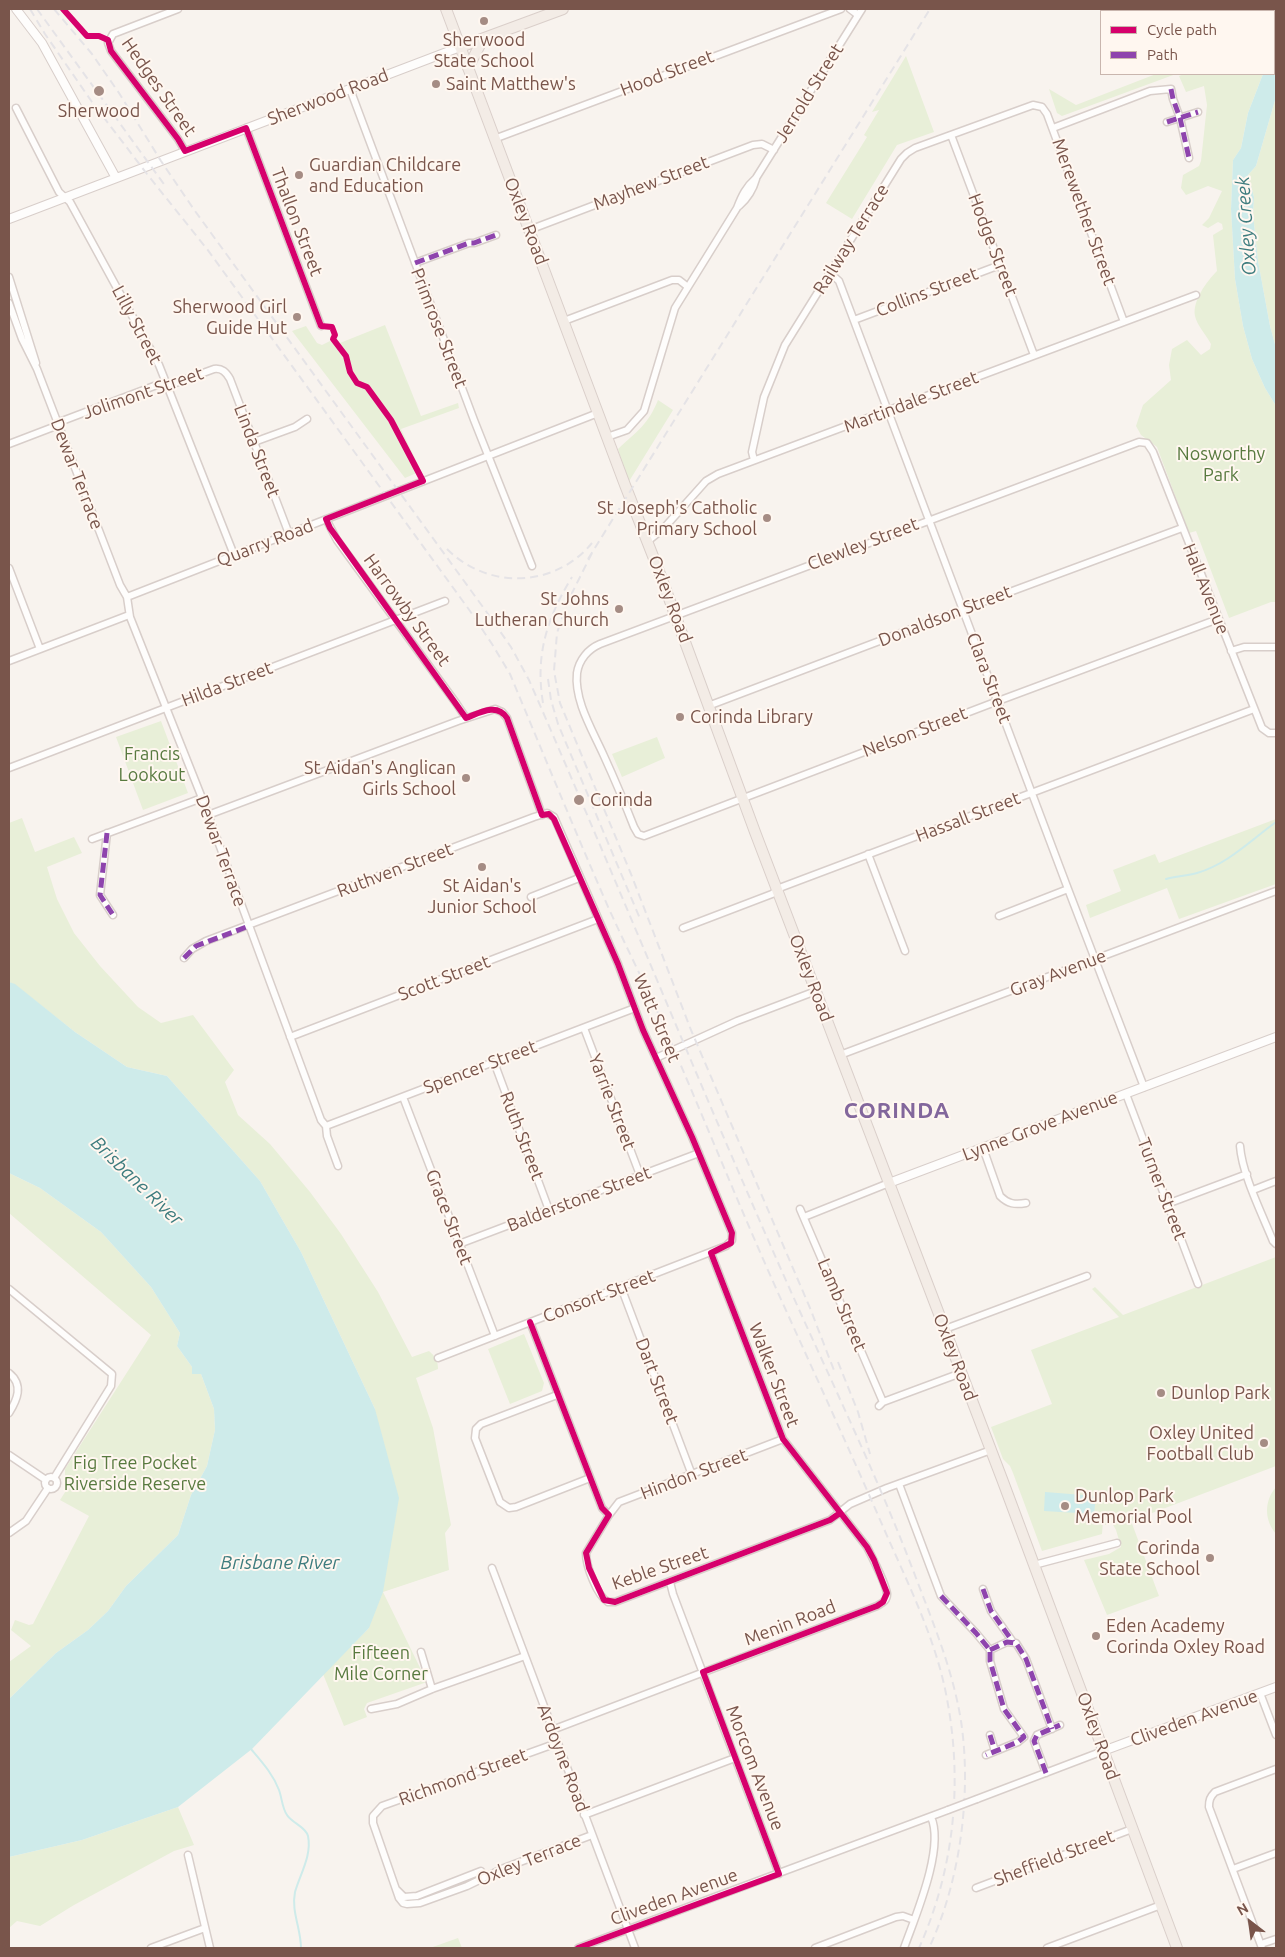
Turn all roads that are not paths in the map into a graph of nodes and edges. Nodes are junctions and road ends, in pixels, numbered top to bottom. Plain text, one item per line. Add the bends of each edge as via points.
1 (16, 9) edge
2 (178, 9) edge
3 (446, 9) edge
4 (562, 9) edge
5 (841, 9) edge
6 (850, 9) edge
7 (860, 12) edge
8 (483, 39) junction
9 (460, 47) junction
10 (468, 68) junction
11 (350, 89) junction
12 (1040, 106) joint
13 (16, 108) dead end
14 (1198, 112) dead end
15 (1180, 118) junction
16 (1168, 122) dead end
17 (246, 128) junction
18 (1053, 128) junction
19 (951, 135) junction
20 (494, 139) junction
21 (774, 150) junction
22 (185, 152) junction
23 (1189, 158) dead end
24 (116, 178) junction
25 (65, 197) junction
26 (9, 219) edge
27 (529, 230) junction
28 (496, 234) dead end
29 (415, 263) junction
30 (1000, 264) junction
31 (830, 273) junction
32 (9, 277) edge
33 (688, 287) junction
34 (1196, 295) dead end
35 (9, 303) edge
36 (854, 320) junction
37 (564, 321) junction
38 (1124, 322) junction
39 (321, 326) dead end
40 (1034, 355) junction
41 (37, 369) junction
42 (223, 370) joint
43 (167, 384) junction
44 (888, 410) junction
45 (598, 413) junction
46 (306, 419) dead end
47 (59, 424) junction
48 (607, 438) junction
49 (254, 442) junction
50 (1147, 443) joint
51 (9, 444) edge
52 (488, 456) junction
53 (754, 460) junction
54 (326, 519) junction
55 (930, 519) junction
56 (1182, 528) junction
57 (289, 534) junction
58 (648, 541) junction
59 (234, 555) junction
60 (532, 566) dead end
61 (9, 568) edge
62 (127, 597) junction
63 (445, 601) dead end
64 (963, 609) junction
65 (129, 615) junction
66 (676, 615) junction
67 (1218, 619) junction
68 (395, 620) junction
69 (1276, 647) edge
70 (40, 649) junction
71 (1231, 651) junction
72 (9, 661) edge
73 (998, 700) junction
74 (708, 706) junction
75 (166, 707) junction
76 (1254, 709) junction
77 (466, 718) junction
78 (1272, 733) edge
79 (9, 768) edge
80 (1032, 793) junction
81 (202, 798) junction
82 (743, 798) junction
83 (542, 814) junction
84 (208, 815) junction
85 (107, 833) junction
86 (641, 836) joint
87 (92, 839) dead end
88 (868, 854) junction
89 (579, 878) junction
90 (1068, 889) junction
91 (777, 890) junction
92 (1276, 891) edge
93 (531, 897) dead end
94 (113, 915) dead end
95 (999, 916) dead end
96 (598, 919) junction
97 (249, 926) junction
98 (683, 928) dead end
99 (905, 951) dead end
100 (184, 958) dead end
101 (1096, 959) junction
102 (816, 990) junction
103 (635, 1008) junction
104 (584, 1028) junction
105 (290, 1037) junction
106 (1276, 1038) edge
107 (840, 1055) junction
108 (656, 1058) junction
109 (494, 1062) junction
110 (1144, 1087) junction
111 (1126, 1094) junction
112 (403, 1097) junction
113 (326, 1126) junction
114 (1240, 1146) dead end
115 (983, 1148) junction
116 (699, 1153) junction
117 (338, 1166) dead end
118 (1247, 1174) junction
119 (640, 1175) junction
120 (1276, 1181) edge
121 (889, 1183) junction
122 (1253, 1190) junction
123 (1026, 1203) dead end
124 (1167, 1204) junction
125 (800, 1209) dead end
126 (550, 1210) junction
127 (804, 1217) junction
128 (731, 1243) joint
129 (459, 1244) junction
130 (1276, 1244) edge
131 (711, 1252) junction
132 (1087, 1276) dead end
133 (1198, 1284) dead end
134 (621, 1287) junction
135 (9, 1289) edge
136 (530, 1322) junction
137 (945, 1329) junction
138 (494, 1336) junction
139 (438, 1358) dead end
140 (9, 1373) edge
141 (962, 1374) junction
142 (558, 1395) junction
143 (9, 1413) edge
144 (783, 1439) junction
145 (991, 1450) junction
146 (9, 1455) edge
147 (692, 1474) junction
148 (54, 1478) junction
149 (590, 1478) junction
150 (46, 1480) junction
151 (899, 1484) junction
152 (48, 1488) junction
153 (840, 1513) junction
154 (609, 1515) junction
155 (9, 1533) edge
156 (1117, 1542) dead end
157 (1034, 1565) junction
158 (492, 1568) dead end
159 (670, 1582) junction
160 (983, 1589) dead end
161 (885, 1599) joint
162 (1013, 1642) junction
163 (990, 1650) junction
164 (421, 1652) dead end
165 (525, 1656) junction
166 (703, 1672) junction
167 (1276, 1687) edge
168 (432, 1689) junction
169 (1260, 1693) junction
170 (371, 1709) dead end
171 (1060, 1725) dead end
172 (1052, 1729) junction
173 (552, 1730) junction
174 (990, 1734) dead end
175 (1276, 1735) edge
176 (1024, 1737) junction
177 (1034, 1741) junction
178 (557, 1743) junction
179 (995, 1751) junction
180 (1103, 1751) junction
181 (986, 1755) dead end
182 (735, 1758) junction
183 (1276, 1769) edge
184 (1046, 1773) junction
185 (584, 1815) junction
186 (373, 1816) joint
187 (931, 1817) junction
188 (1132, 1828) junction
189 (592, 1835) junction
190 (1276, 1853) edge
191 (188, 1855) dead end
192 (1234, 1869) junction
193 (481, 1871) dead end
194 (779, 1874) junction
195 (464, 1878) junction
196 (467, 1886) junction
197 (976, 1888) dead end
198 (397, 1889) junction
199 (1161, 1905) junction
200 (914, 1920) junction
201 (205, 1928) junction
202 (628, 1931) junction
203 (1276, 1939) edge
204 (1262, 1946) edge
205 (151, 1948) edge
206 (210, 1948) edge
207 (578, 1948) edge
208 (635, 1948) edge
209 (815, 1948) edge
210 (904, 1948) edge
211 (1047, 1948) edge
212 (1177, 1948) edge

1 - 24 street via 42,43
2 - 22 street, Hedges Street via 113,34 108,40 112,52
3 - 9 main road, Oxley Road
4 - 8 main road, Sherwood Road
5 - 20 street, Hood Street
6 - 7 street
7 - 21 street, Jerrold Street
8 - 9 main road, Sherwood Road
8 - 10 main road
9 - 10 main road, Oxley Road
9 - 11 street, Sherwood Road
10 - 20 main road, Oxley Road
11 - 17 street, Sherwood Road
11 - 29 street, Primrose Street
12 - 18 street, Merewether Street via 1046,111
12 - 19 street, Railway Terrace via 1033,105
13 - 25 street, Lilly Street via 59,192
14 - 15 street
15 - 16 street
15 - 18 street via 1171,89 1150,91
15 - 23 street
17 - 22 street, Sherwood Road
17 - 39 street, Thallon Street
18 - 38 street, Merewether Street
19 - 30 street, Hodge Street
19 - 31 street, Railway Terrace via 904,155
20 - 27 main road, Oxley Road
21 - 27 street, Mayhew Street via 762,144 754,145
21 - 33 street, Jerrold Street via 756,178 754,188 737,208
22 - 24 street, Sherwood Road
24 - 25 street, Sherwood Road
25 - 26 street, Sherwood Road
25 - 43 street, Lilly Street
27 - 37 main road, Oxley Road
28 - 29 street
29 - 52 street, Primrose Street
30 - 36 street, Collins Street
30 - 40 street, Hodge Street
31 - 36 street, Clara Street via 839,281
31 - 53 street, Railway Terrace via 790,337 767,390 752,452
32 - 41 street, Dewar Terrace
33 - 37 street via 679,280 672,280
33 - 48 street, Jerrold Street via 672,316 644,411 630,428
34 - 38 street, Martindale Street
35 - 41 street, Dewar Terrace
36 - 44 street, Clara Street
37 - 45 main road, Oxley Road
38 - 40 street, Martindale Street
40 - 44 street, Martindale Street
41 - 47 street, Dewar Terrace
42 - 43 street, Jolimont Street via 214,369
42 - 49 street, Linda Street via 230,379
43 - 47 street, Jolimont Street
43 - 59 street, Lilly Street
44 - 53 street, Martindale Street
44 - 55 street, Clara Street
45 - 48 main road, Oxley Road
45 - 52 street, Quarry Road
46 - 49 street via 295,427
47 - 51 street, Jolimont Street
47 - 62 street, Dewar Terrace via 120,587
48 - 58 main road, Oxley Road
49 - 57 street, Linda Street
50 - 55 street, Clewley Street via 1140,442
50 - 56 street, Hall Avenue
52 - 54 street, Quarry Road
52 - 60 street, Primrose Street
53 - 58 street, Martindale Street via 710,478
54 - 57 street, Quarry Road
54 - 68 street, Harrowby Street via 337,540
55 - 64 street, Clara Street
55 - 66 street, Clewley Street
56 - 64 street, Donaldson Street
56 - 67 street, Hall Avenue
57 - 59 street, Quarry Road
58 - 66 main road, Oxley Road
59 - 62 street, Quarry Road
61 - 70 street
62 - 65 street, Dewar Terrace
63 - 68 street, Hilda Street
64 - 73 street, Clara Street
64 - 74 street, Donaldson Street
65 - 70 street
65 - 75 street, Dewar Terrace
66 - 74 main road, Oxley Road
66 - 86 street, Clewley Street via 592,648 577,673 581,702 634,827
67 - 71 street, Hall Avenue
67 - 73 street, Nelson Street
68 - 75 street, Hilda Street
68 - 77 street, Harrowby Street
69 - 71 street via 1244,647
70 - 72 street
71 - 76 street, Hall Avenue
73 - 80 street, Clara Street
73 - 82 street, Nelson Street
74 - 82 main road, Oxley Road
75 - 79 street, Hilda Street
75 - 81 street, Dewar Terrace
76 - 78 street, Hall Avenue via 1262,728
76 - 80 street, Hassall Street
77 - 83 street via 493,709 506,716
77 - 84 street
80 - 88 street, Hassall Street
80 - 90 street, Clara Street
81 - 84 street, Dewar Terrace
81 - 85 street
82 - 86 street, Nelson Street
82 - 91 main road, Oxley Road
83 - 89 street, Watt Street via 554,817
83 - 97 street, Ruthven Street
84 - 97 street, Dewar Terrace
85 - 87 street
85 - 94 street via 100,895
88 - 91 street, Hassall Street
88 - 99 street
89 - 93 street
89 - 96 street, Watt Street
90 - 95 street
90 - 101 street, Clara Street
91 - 98 street, Hassall Street
91 - 102 main road, Oxley Road
92 - 101 street, Gray Avenue
96 - 103 street, Watt Street
96 - 105 street, Scott Street
97 - 100 street, Ruthven Street via 196,946
97 - 105 street, Dewar Terrace
101 - 107 street, Gray Avenue
101 - 110 street, Clara Street
102 - 107 main road, Oxley Road
102 - 108 street
103 - 104 street, Spencer Street
103 - 108 street, Watt Street
104 - 109 street, Spencer Street
104 - 119 street, Yarrie Street
105 - 113 street, Dewar Terrace
106 - 110 street, Lynne Grove Avenue
107 - 121 main road, Oxley Road
108 - 116 street, Watt Street
109 - 112 street, Spencer Street
109 - 126 street, Ruth Street
110 - 111 street, Lynne Grove Avenue
111 - 115 street, Lynne Grove Avenue
111 - 124 street, Turner Street
112 - 113 street, Spencer Street
112 - 129 street, Grace Street
113 - 117 street, Dewar Terrace
114 - 118 street
115 - 121 street, Lynne Grove Avenue
115 - 123 street via 1000,1196 1015,1205
116 - 119 street, Balderstone Street
116 - 128 street, Watt Street via 732,1233
118 - 122 street
118 - 124 street
119 - 126 street, Balderstone Street
120 - 122 street
121 - 127 street, Lynne Grove Avenue
121 - 137 main road, Oxley Road
122 - 130 street
124 - 133 street, Turner Street
125 - 127 street, Lamb Street
126 - 129 street, Balderstone Street
127 - 141 street, Lamb Street via 881,1404
128 - 131 street, Consort Street
129 - 138 street, Grace Street
131 - 134 street, Consort Street
131 - 144 street, Walker Street
132 - 137 street
134 - 136 street, Consort Street
134 - 147 street, Dart Street
135 - 148 street via 112,1374 112,1386
136 - 138 street, Consort Street
136 - 142 street
137 - 141 main road, Oxley Road
138 - 139 street, Consort Street
140 - 143 street via 19,1389
141 - 145 main road, Oxley Road
142 - 149 street
142 - 149 street via 481,1424 476,1429 475,1438 500,1502 509,1508
144 - 147 street, Hindon Street
144 - 153 street, Walker Street
145 - 151 street, Keble Street
145 - 157 main road, Oxley Road
146 - 150 street
147 - 154 street, Hindon Street via 619,1502
148 - 150 street
148 - 152 street via 56,1486
149 - 154 street via 602,1508
150 - 152 street
151 - 153 street, Keble Street via 850,1504
151 - 163 street via 941,1596
152 - 155 street via 26,1521
153 - 159 street, Keble Street via 830,1520
153 - 161 street, Walker Street via 874,1560 887,1593
154 - 159 street, Keble Street via 586,1553 589,1568 604,1600 615,1602
156 - 157 street
157 - 180 main road, Oxley Road
158 - 165 street, Ardoyne Road
159 - 166 street, Morcom Avenue
160 - 162 street via 991,1611
161 - 166 street, Menin Road via 877,1606
162 - 163 street
162 - 172 street via 1022,1652
163 - 176 street via 1004,1710
164 - 168 street
165 - 168 street
165 - 173 street, Ardoyne Road
166 - 173 street, Menin Road
166 - 182 street, Morcom Avenue
167 - 169 street, Cliveden Avenue
168 - 170 street via 397,1704
169 - 175 street
169 - 180 street, Cliveden Avenue
171 - 172 street
172 - 177 street via 1037,1735
173 - 178 street, Ardoyne Road
174 - 179 street
176 - 177 street
176 - 179 street
177 - 184 street
178 - 185 street, Ardoyne Road
178 - 186 street, Richmond Street via 382,1806
179 - 181 street
180 - 184 street, Cliveden Avenue
180 - 188 main road, Oxley Road
182 - 185 street
182 - 194 street, Morcom Avenue
183 - 192 street via 1211,1796 1209,1807
184 - 187 street, Cliveden Avenue, bridge
185 - 189 street, Ardoyne Road
186 - 198 street, Oxley Terrace
187 - 194 street, Cliveden Avenue
187 - 200 street via 935,1832 930,1869
188 - 197 street, Sheffield Street
188 - 199 main road, Oxley Road
189 - 196 street, Oxley Terrace via 504,1868
189 - 202 street, Ardoyne Road
190 - 192 street
191 - 201 street
192 - 204 street
193 - 195 street, Oxley Terrace
194 - 202 street, Cliveden Avenue
195 - 196 street, Oxley Terrace
195 - 198 street, Oxley Terrace via 409,1897
196 - 198 street, Oxley Terrace via 416,1905 403,1903
199 - 211 street
199 - 212 main road, Oxley Road
200 - 209 street via 896,1917
200 - 210 street
201 - 205 street
201 - 206 street
202 - 207 street, Cliveden Avenue
202 - 208 street, Ardoyne Road
203 - 204 street

